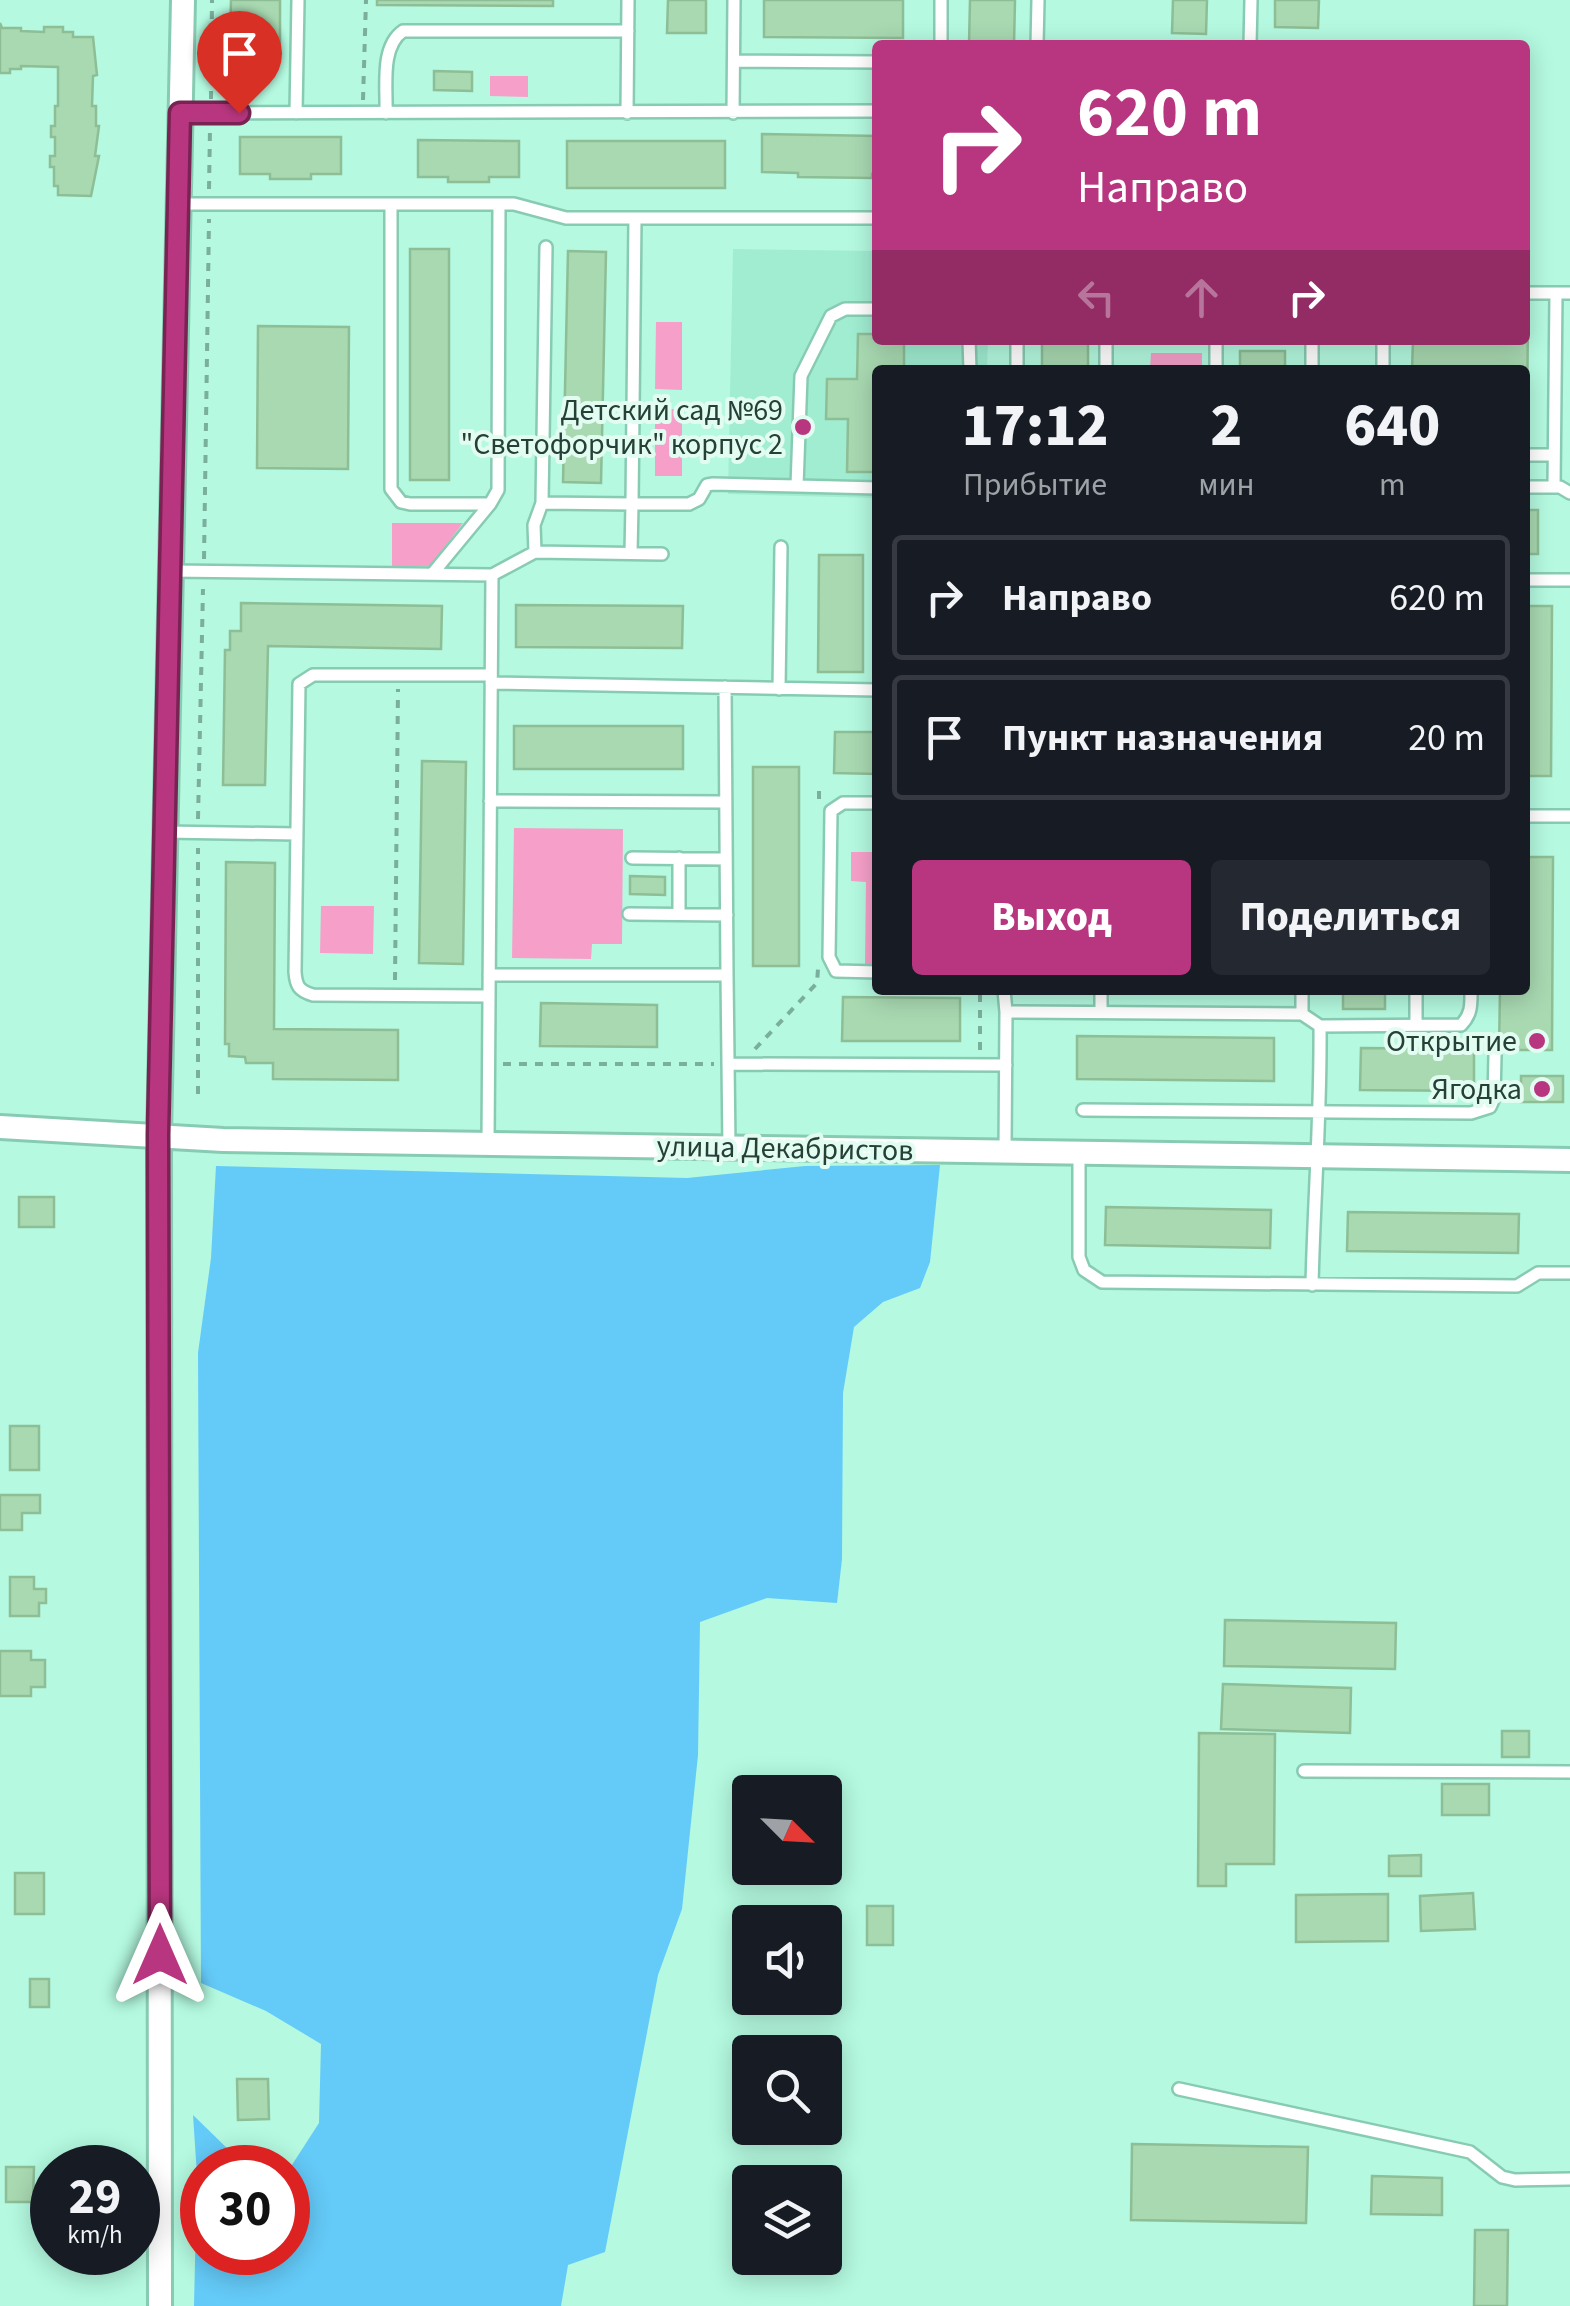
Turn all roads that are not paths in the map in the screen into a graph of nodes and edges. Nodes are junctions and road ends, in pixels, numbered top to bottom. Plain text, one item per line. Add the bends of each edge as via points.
1 (183, 0) edge
2 (298, 0) edge
3 (628, 0) edge
4 (734, 0) edge
5 (941, 0) edge
6 (1038, 0) edge
7 (1250, 0) edge
8 (628, 31) junction
9 (941, 40) edge
10 (1037, 40) edge
11 (1250, 40) edge
12 (734, 61) junction
13 (872, 62) edge
14 (872, 111) edge
15 (180, 113) junction
16 (296, 113) junction
17 (386, 113) junction
18 (627, 113) junction
19 (734, 113) junction
20 (178, 204) junction
21 (391, 204) junction
22 (499, 204) junction
23 (635, 218) junction
24 (872, 218) edge
25 (546, 247) dead end
26 (1530, 293) edge
27 (1563, 293) edge
28 (872, 310) edge
29 (1530, 455) edge
30 (1554, 455) junction
31 (797, 486) junction
32 (1530, 487) edge
33 (872, 488) edge
34 (1554, 488) junction
35 (1570, 493) edge
36 (542, 503) junction
37 (490, 504) junction
38 (632, 504) junction
39 (781, 547) dead end
40 (534, 552) junction
41 (631, 553) junction
42 (662, 554) dead end
43 (169, 571) junction
44 (433, 574) junction
45 (492, 574) junction
46 (1530, 580) edge
47 (1570, 580) edge
48 (491, 679) junction
49 (725, 687) junction
50 (779, 689) junction
51 (872, 690) edge
52 (490, 801) junction
53 (725, 802) junction
54 (872, 803) edge
55 (1530, 816) edge
56 (1570, 816) edge
57 (164, 832) junction
58 (296, 834) junction
59 (632, 858) dead end
60 (679, 858) junction
61 (726, 859) junction
62 (629, 914) dead end
63 (678, 914) junction
64 (727, 915) junction
65 (872, 972) edge
66 (489, 975) junction
67 (728, 975) junction
68 (1004, 995) edge
69 (1101, 995) edge
70 (1302, 995) edge
71 (1416, 995) edge
72 (1471, 995) edge
73 (489, 996) junction
74 (1006, 1012) junction
75 (1101, 1012) junction
76 (1302, 1014) junction
77 (1320, 1026) junction
78 (1416, 1026) junction
79 (1495, 1055) dead end
80 (735, 1064) junction
81 (1006, 1065) junction
82 (1083, 1110) dead end
83 (1320, 1112) junction
84 (0, 1128) edge
85 (158, 1135) junction
86 (488, 1143) junction
87 (729, 1147) junction
88 (1005, 1151) junction
89 (1079, 1154) junction
90 (1319, 1156) junction
91 (1570, 1160) edge
92 (1570, 1272) edge
93 (1312, 1285) junction
94 (1304, 1771) dead end
95 (1570, 1772) edge
96 (1179, 2089) dead end
97 (1570, 2179) edge
98 (160, 2306) edge

1 - 15 street
2 - 16 lane
3 - 8 lane
4 - 12 lane
5 - 9 lane
6 - 10 lane
7 - 11 lane
8 - 17 lane via 403,31 389,48
8 - 18 lane
12 - 13 lane
12 - 19 lane
14 - 19 lane
15 - 16 lane
15 - 20 street
16 - 17 lane
17 - 18 lane
18 - 19 lane
20 - 21 lane
20 - 43 street
21 - 22 lane
21 - 37 lane via 391,489 410,504
22 - 23 lane via 566,218
22 - 37 lane via 498,490
23 - 24 lane
23 - 38 lane
25 - 36 lane
26 - 27 lane
27 - 30 lane
28 - 31 lane via 831,316 801,376
29 - 30 lane
30 - 34 lane
31 - 33 lane
31 - 38 lane via 713,484 689,504
32 - 34 lane
34 - 35 lane
36 - 38 lane
36 - 40 lane
37 - 44 lane
38 - 41 lane
39 - 50 lane
40 - 41 lane
40 - 45 lane
41 - 42 lane
43 - 44 lane
43 - 57 street
44 - 45 lane
45 - 48 lane
46 - 47 lane
48 - 49 lane
48 - 52 lane
48 - 58 lane via 314,675 299,684
49 - 50 lane
49 - 53 lane
50 - 51 lane
52 - 53 lane
52 - 66 lane
53 - 61 lane
54 - 65 lane via 832,810 829,917 830,964 836,971
55 - 56 lane
57 - 58 lane
57 - 85 street
58 - 73 lane via 296,984 302,992
59 - 60 lane
60 - 61 lane
60 - 63 lane
61 - 64 lane
62 - 63 lane
63 - 64 lane
64 - 67 lane
66 - 67 lane
66 - 73 lane
67 - 80 lane
68 - 74 lane
69 - 75 lane
70 - 76 lane
71 - 78 lane
72 - 78 lane via 1461,1025
73 - 86 lane
74 - 75 lane
74 - 81 lane
75 - 76 lane
76 - 77 lane
77 - 78 lane
77 - 83 lane
79 - 83 lane via 1494,1098 1482,1111
80 - 81 lane
80 - 87 lane
81 - 88 lane
82 - 83 lane
83 - 90 lane
84 - 85 street, улица Декабристов
85 - 86 street, улица Декабристов
85 - 98 street
86 - 87 street, улица Декабристов
87 - 88 street, улица Декабристов
88 - 89 street, улица Декабристов
89 - 90 street, улица Декабристов
89 - 93 lane via 1079,1257 1092,1277
90 - 91 street, улица Декабристов
90 - 93 lane
92 - 93 lane via 1538,1272 1517,1286
94 - 95 lane
96 - 97 lane via 1470,2152 1515,2180

